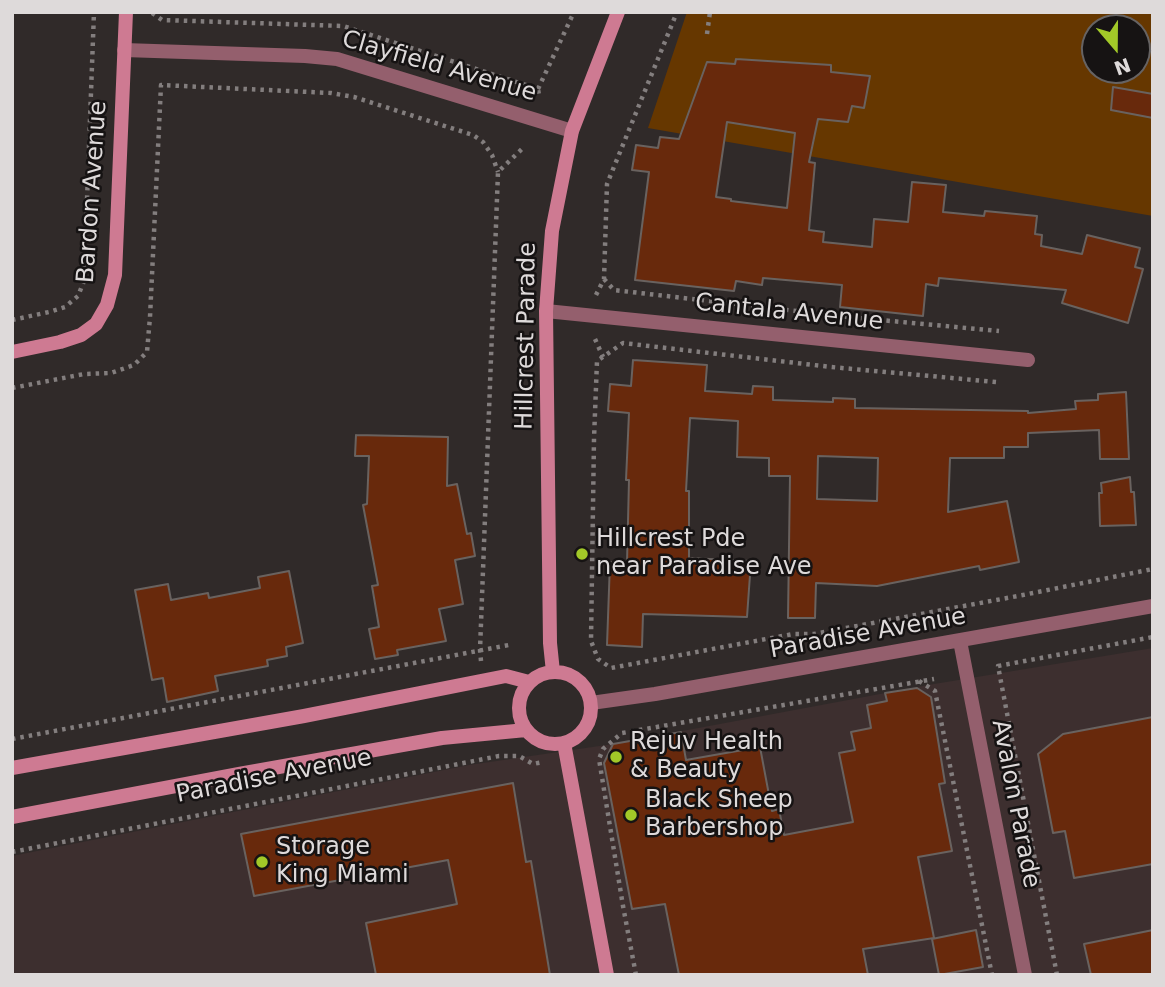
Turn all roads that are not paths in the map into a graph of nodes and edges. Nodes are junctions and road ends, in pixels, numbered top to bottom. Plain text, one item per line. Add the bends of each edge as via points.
1 (126, 12) edge
2 (618, 12) edge
3 (124, 50) junction
4 (572, 131) junction
5 (546, 311) junction
6 (12, 352) edge
7 (1028, 360) dead end
8 (1153, 606) edge
9 (960, 641) junction
10 (553, 672) junction
11 (529, 682) junction
12 (591, 703) junction
13 (526, 730) junction
14 (564, 743) junction
15 (12, 768) edge
16 (12, 817) edge
17 (607, 975) edge
18 (1025, 975) edge

1 - 3 street, Bardon Avenue
2 - 4 street, Hillcrest Parade
3 - 4 street, Clayfield Avenue via 337,59
3 - 6 street, Bardon Avenue via 115,275 107,304 96,324 81,335
4 - 5 street, Hillcrest Parade via 552,231
5 - 7 street, Cantala Avenue
5 - 10 street, Hillcrest Parade
8 - 9 street, Paradise Avenue
9 - 12 street, Paradise Avenue
9 - 18 street, Avalon Parade
10 - 11 street
10 - 12 street via 582,683
11 - 13 street via 519,700
11 - 15 street via 506,676
12 - 14 street via 582,732
13 - 14 street via 543,742
13 - 16 street, Paradise Avenue via 429,740
14 - 17 street

